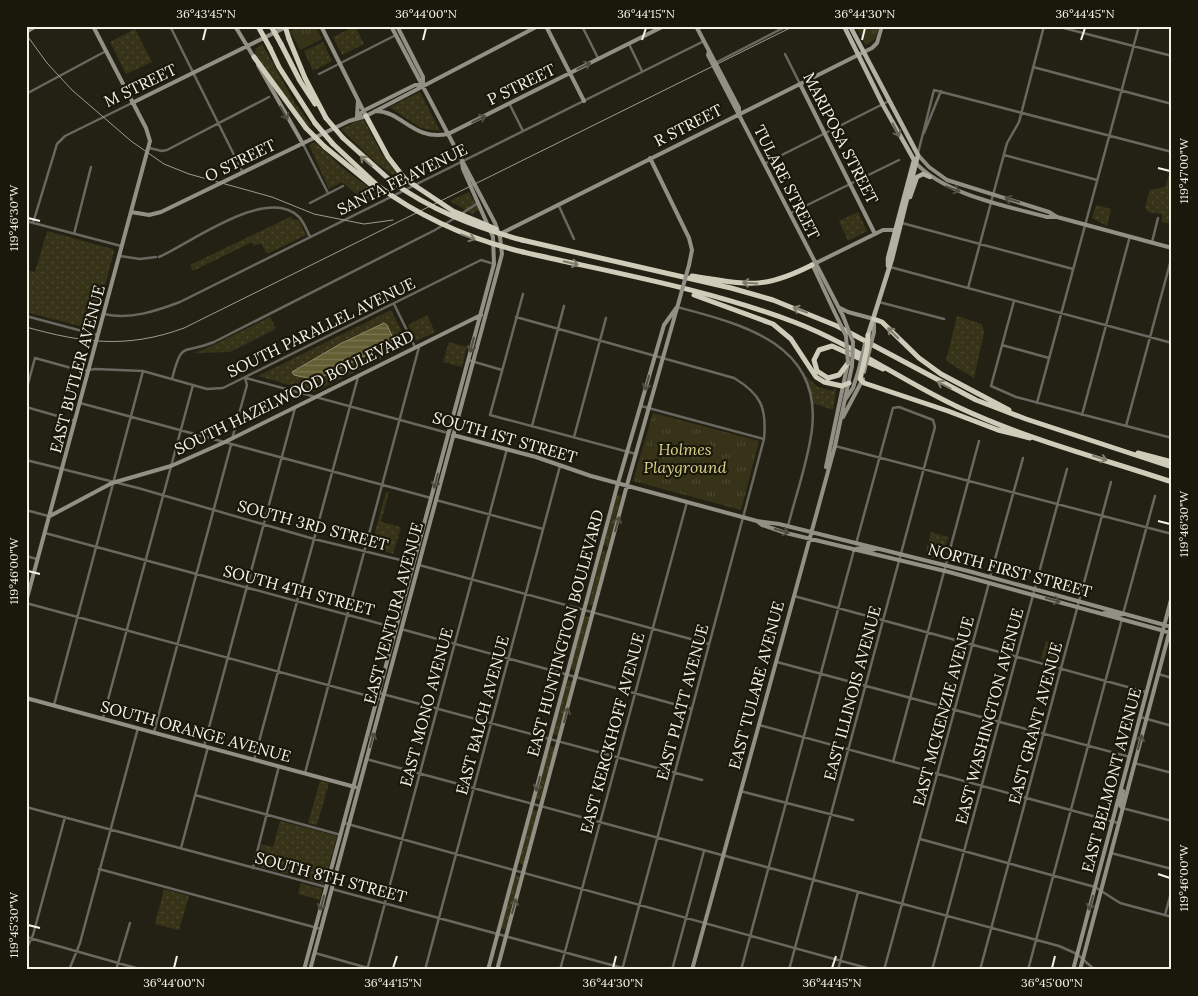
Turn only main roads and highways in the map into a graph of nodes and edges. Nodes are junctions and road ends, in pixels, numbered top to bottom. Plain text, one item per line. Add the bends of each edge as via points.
1 (36, 26) edge
2 (93, 26) edge
3 (235, 26) edge
4 (271, 26) edge
5 (286, 26) edge
6 (321, 26) edge
7 (391, 26) edge
8 (397, 26) edge
9 (538, 26) edge
10 (546, 26) edge
11 (664, 26) edge
12 (696, 26) edge
13 (844, 26) edge
14 (850, 26) edge
15 (882, 26) edge
16 (259, 27) edge
17 (26, 32) edge
18 (247, 46) junction
19 (237, 51) junction
20 (709, 51) junction
21 (861, 53) junction
22 (254, 57) junction
23 (570, 73) junction
24 (423, 84) junction
25 (800, 84) junction
26 (358, 101) junction
27 (584, 101) road end
28 (132, 103) junction
29 (386, 105) junction
30 (374, 111) junction
31 (364, 113) junction
32 (388, 113) junction
33 (739, 114) junction
34 (326, 118) junction
35 (356, 118) junction
36 (448, 134) junction
37 (303, 144) junction
38 (918, 155) junction
39 (650, 158) junction
40 (915, 162) junction
41 (462, 163) junction
42 (930, 176) junction
43 (376, 187) junction
44 (904, 197) junction
45 (907, 203) junction
46 (131, 212) junction
47 (1057, 217) junction
48 (902, 224) junction
49 (895, 230) junction
50 (499, 234) junction
51 (875, 234) junction
52 (493, 237) junction
53 (524, 240) junction
54 (1172, 248) edge
55 (894, 254) junction
56 (814, 263) junction
57 (888, 267) junction
58 (652, 270) junction
59 (665, 285) junction
60 (838, 306) junction
61 (677, 307) junction
62 (487, 312) junction
63 (481, 315) junction
64 (874, 319) junction
65 (870, 332) joint
66 (849, 365) junction
67 (862, 371) junction
68 (862, 382) junction
69 (848, 383) junction
70 (842, 386) junction
71 (917, 386) junction
72 (844, 402) junction
73 (836, 412) junction
74 (840, 423) junction
75 (833, 426) junction
76 (448, 434) junction
77 (1071, 434) junction
78 (454, 435) junction
79 (829, 446) junction
80 (834, 446) junction
81 (1062, 446) junction
82 (1109, 446) junction
83 (1172, 462) edge
84 (829, 464) junction
85 (1172, 467) edge
86 (826, 470) junction
87 (618, 483) junction
88 (1172, 483) edge
89 (627, 485) junction
90 (53, 505) junction
91 (67, 508) junction
92 (50, 516) junction
93 (757, 521) junction
94 (810, 532) junction
95 (808, 538) junction
96 (841, 540) joint
97 (602, 547) junction
98 (876, 549) junction
99 (610, 550) junction
100 (854, 550) junction
101 (1172, 596) edge
102 (26, 602) edge
103 (1100, 613) junction
104 (1123, 614) junction
105 (1165, 625) junction
106 (1171, 625) edge
107 (1164, 631) junction
108 (1170, 632) edge
109 (26, 698) edge
110 (1124, 779) junction
111 (354, 787) junction
112 (359, 788) junction
113 (1122, 808) junction
114 (304, 970) edge
115 (310, 970) edge
116 (488, 970) edge
117 (497, 970) edge
118 (692, 970) edge
119 (1073, 970) edge
120 (1080, 970) edge

1 - 17 main road
2 - 28 main road
3 - 18 main road
4 - 34 highway, bridge via 300,81
5 - 18 main road, M STREET
5 - 34 highway, bridge via 304,78
6 - 26 main road
7 - 24 main road
8 - 24 main road via 423,77
9 - 24 main road, O STREET
10 - 23 main road
23 -> 11 main road, P STREET
12 - 20 main road, TULARE STREET
13 - 21 main road
14 - 21 main road
15 - 21 main road, R STREET via 876,44
16 - 43 highway, bridge via 279,67 316,123
18 - 19 main road, M STREET
18 - 22 main road
19 - 22 main road via 248,52
19 - 28 main road, M STREET
20 - 33 main road, TULARE STREET via 708,55
20 - 33 main road, TULARE STREET via 740,108
21 - 25 main road, R STREET
21 - 38 main road
21 -> 40 main road via 883,105
22 -> 37 main road
22 - 43 highway, bridge via 306,128
23 - 27 main road
36 -> 23 main road, P STREET
24 - 29 main road, O STREET
24 - 31 main road, O STREET via 415,85
24 - 36 main road
25 - 33 main road, R STREET
25 - 51 main road, MARIPOSA STREET
26 - 31 main road
26 - 35 main road
28 - 46 main road, EAST BUTLER AVENUE via 150,142
29 - 30 main road, O STREET
29 - 32 main road
30 - 31 main road, O STREET
30 - 32 main road, P STREET
31 - 35 main road, O STREET
31 - 53 highway, bridge via 389,160 405,179 453,211
32 - 36 main road, P STREET via 424,134
33 - 39 main road, R STREET
33 - 56 main road, TULARE STREET
53 -> 34 highway, bridge via 453,217 425,203 391,181 343,138
35 - 37 main road, O STREET
36 - 41 main road
37 - 46 main road, O STREET via 161,212 149,215
38 - 40 main road
47 -> 38 main road via 948,180
39 - 50 main road, R STREET
39 - 61 main road, EAST HUNTINGTON BOULEVARD, bridge via 692,250
40 - 42 main road
40 - 44 main road
40 - 45 main road
41 - 50 main road via 467,167
41 - 52 main road
42 - 45 main road via 923,174 918,177
42 -> 47 main road via 952,189 1047,217
43 -> 59 highway, bridge via 402,206 473,239
44 - 48 main road
44 - 49 main road
45 - 48 main road
46 - 90 main road, EAST BUTLER AVENUE
47 - 54 main road
48 - 55 main road
49 - 51 main road via 886,229
49 - 55 main road
49 - 57 main road
50 - 52 main road, R STREET
50 - 62 main road, EAST VENTURA AVENUE via 501,262
51 - 56 main road
52 - 63 main road, EAST VENTURA AVENUE via 494,264
53 - 58 highway
55 - 57 main road
56 -> 58 highway via 784,279 754,284
56 - 60 main road, TULARE STREET
56 - 66 main road, TULARE STREET, bridge via 846,336
57 - 64 main road
77 -> 58 highway via 976,400 858,337 798,310 731,288
59 - 70 highway via 773,324 791,339 816,377
59 - 71 highway via 795,322 833,338
60 - 64 main road
60 - 66 main road, TULARE STREET, bridge via 853,342
61 -> 87 main road, EAST HUNTINGTON BOULEVARD via 667,319
61 - 89 main road, EAST HUNTINGTON BOULEVARD
62 - 63 main road, SOUTH HAZELWOOD BOULEVARD
62 - 78 main road, EAST VENTURA AVENUE
63 -> 76 main road, EAST VENTURA AVENUE
63 - 91 main road, SOUTH HAZELWOOD BOULEVARD via 225,442 171,466 114,482
64 - 65 main road
77 -> 64 highway via 1009,410 954,382 928,365 882,322
65 - 67 highway, bridge
66 - 69 main road, EAST TULARE AVENUE
66 - 70 main road, EAST TULARE AVENUE
66 - 71 highway via 837,376 826,377 815,369 814,357 819,350 834,346
67 - 68 highway
67 - 72 main road
68 - 74 main road
68 - 81 highway via 998,430
69 - 70 highway
69 - 72 main road, EAST TULARE AVENUE
70 - 73 main road, EAST TULARE AVENUE
71 - 81 highway via 992,422
72 - 73 main road
72 - 74 main road, EAST TULARE AVENUE
73 - 75 main road, EAST TULARE AVENUE
74 - 80 main road, EAST TULARE AVENUE
75 - 79 main road, EAST TULARE AVENUE
75 - 80 main road
76 - 78 main road, SOUTH 1ST STREET
76 -> 111 main road, EAST VENTURA AVENUE
77 - 82 highway
78 - 87 main road, SOUTH 1ST STREET
112 -> 78 main road, EAST VENTURA AVENUE
79 - 84 main road
79 - 86 main road, EAST TULARE AVENUE
80 - 84 main road, EAST TULARE AVENUE
81 -> 88 highway
82 - 83 highway
82 - 85 highway
84 - 86 main road, EAST TULARE AVENUE
86 - 94 main road, EAST TULARE AVENUE
87 - 89 main road, SOUTH 1ST STREET
87 - 97 main road, EAST HUNTINGTON BOULEVARD
89 - 93 main road, SOUTH 1ST STREET
99 -> 89 main road, EAST HUNTINGTON BOULEVARD
90 - 91 main road
90 - 92 main road, EAST BUTLER AVENUE
91 - 92 main road, SOUTH HAZELWOOD BOULEVARD
92 - 102 main road, EAST BUTLER AVENUE
93 - 94 main road, SOUTH 1ST STREET
93 -> 95 main road, SOUTH 1ST STREET
94 - 95 main road, EAST TULARE AVENUE
94 - 96 main road, SOUTH 1ST STREET
95 - 100 main road, SOUTH 1ST STREET
95 - 118 main road, EAST TULARE AVENUE
96 - 98 main road, NORTH FIRST STREET
97 - 99 main road
97 -> 116 main road, EAST HUNTINGTON BOULEVARD
98 - 100 main road
98 - 104 main road, NORTH FIRST STREET
117 -> 99 main road, EAST HUNTINGTON BOULEVARD
100 -> 103 main road, NORTH FIRST STREET via 944,570
101 - 105 main road, EAST BELMONT AVENUE
103 - 104 main road
103 - 107 main road, NORTH FIRST STREET
104 - 105 main road, NORTH FIRST STREET
105 - 106 main road, NORTH FIRST STREET
105 - 107 main road, EAST BELMONT AVENUE
106 - 108 main road, EAST BELMONT AVENUE
107 - 108 main road, NORTH FIRST STREET
107 - 110 main road, EAST BELMONT AVENUE
113 -> 108 main road, EAST BELMONT AVENUE
109 - 111 main road, SOUTH ORANGE AVENUE
110 - 113 main road
110 -> 119 main road, EAST BELMONT AVENUE
111 - 112 main road, SOUTH ORANGE AVENUE
111 -> 114 main road, EAST VENTURA AVENUE
112 - 115 main road, EAST VENTURA AVENUE
113 - 120 main road, EAST BELMONT AVENUE

